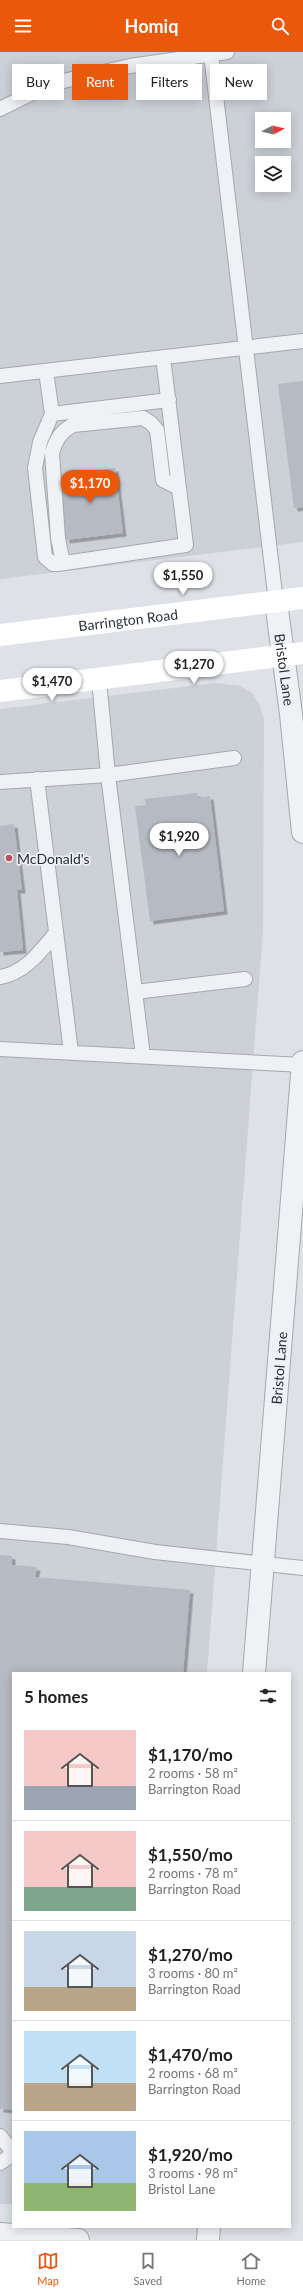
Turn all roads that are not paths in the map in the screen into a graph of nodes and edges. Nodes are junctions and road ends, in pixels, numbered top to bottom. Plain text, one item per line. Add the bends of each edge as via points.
1 (227, 52) edge
2 (212, 54) junction
3 (0, 109) edge
4 (303, 341) edge
5 (246, 348) junction
6 (164, 357) junction
7 (46, 371) junction
8 (0, 376) edge
9 (169, 400) junction
10 (52, 414) junction
11 (179, 488) junction
12 (63, 563) junction
13 (303, 598) edge
14 (276, 602) junction
15 (0, 636) edge
16 (293, 654) edge
17 (99, 680) junction
18 (0, 691) edge
19 (234, 758) dead end
20 (108, 775) junction
21 (37, 779) junction
22 (0, 782) edge
23 (303, 832) edge
24 (56, 933) junction
25 (0, 977) edge
26 (245, 979) dead end
27 (136, 992) junction
28 (0, 1049) edge
29 (71, 1052) junction
30 (143, 1056) junction
31 (303, 1063) edge
32 (299, 1173) edge
33 (0, 1531) edge
34 (263, 1565) junction
35 (303, 1568) edge
36 (254, 1672) edge
37 (0, 2136) edge
38 (12, 2152) edge
39 (12, 2154) edge
40 (0, 2164) edge
41 (210, 2228) edge
42 (5, 2236) edge
43 (78, 2240) edge
44 (208, 2240) edge

1 - 2 lane
2 - 3 lane via 130,66 50,84
2 - 5 lane
4 - 5 lane
5 - 6 lane
5 - 14 lane
6 - 7 lane
6 - 9 lane
7 - 8 lane
7 - 10 lane
9 - 10 lane
9 - 11 lane
10 - 12 lane via 40,442 35,468 45,557 53,564
11 - 12 lane via 186,545
11 - 12 lane via 163,480 157,430 143,418 73,425 63,430 52,453 58,538
13 - 14 main road, Barrington Road
14 - 15 main road, Barrington Road
14 - 16 street, Bristol Lane
16 - 17 main road
16 - 23 street, Bristol Lane
17 - 18 main road
17 - 20 lane
19 - 20 lane
20 - 21 lane
20 - 27 lane
21 - 22 lane
21 - 24 lane
24 - 25 lane via 36,957 13,975
24 - 29 lane
26 - 27 lane
27 - 30 lane
28 - 29 lane
29 - 30 lane
30 - 31 lane
31 - 32 street, Bristol Lane
32 - 34 street, Bristol Lane
33 - 34 lane via 68,1537 155,1552
34 - 35 lane
34 - 36 street, Bristol Lane
37 - 38 lane
39 - 40 lane
41 - 44 street
42 - 43 street

